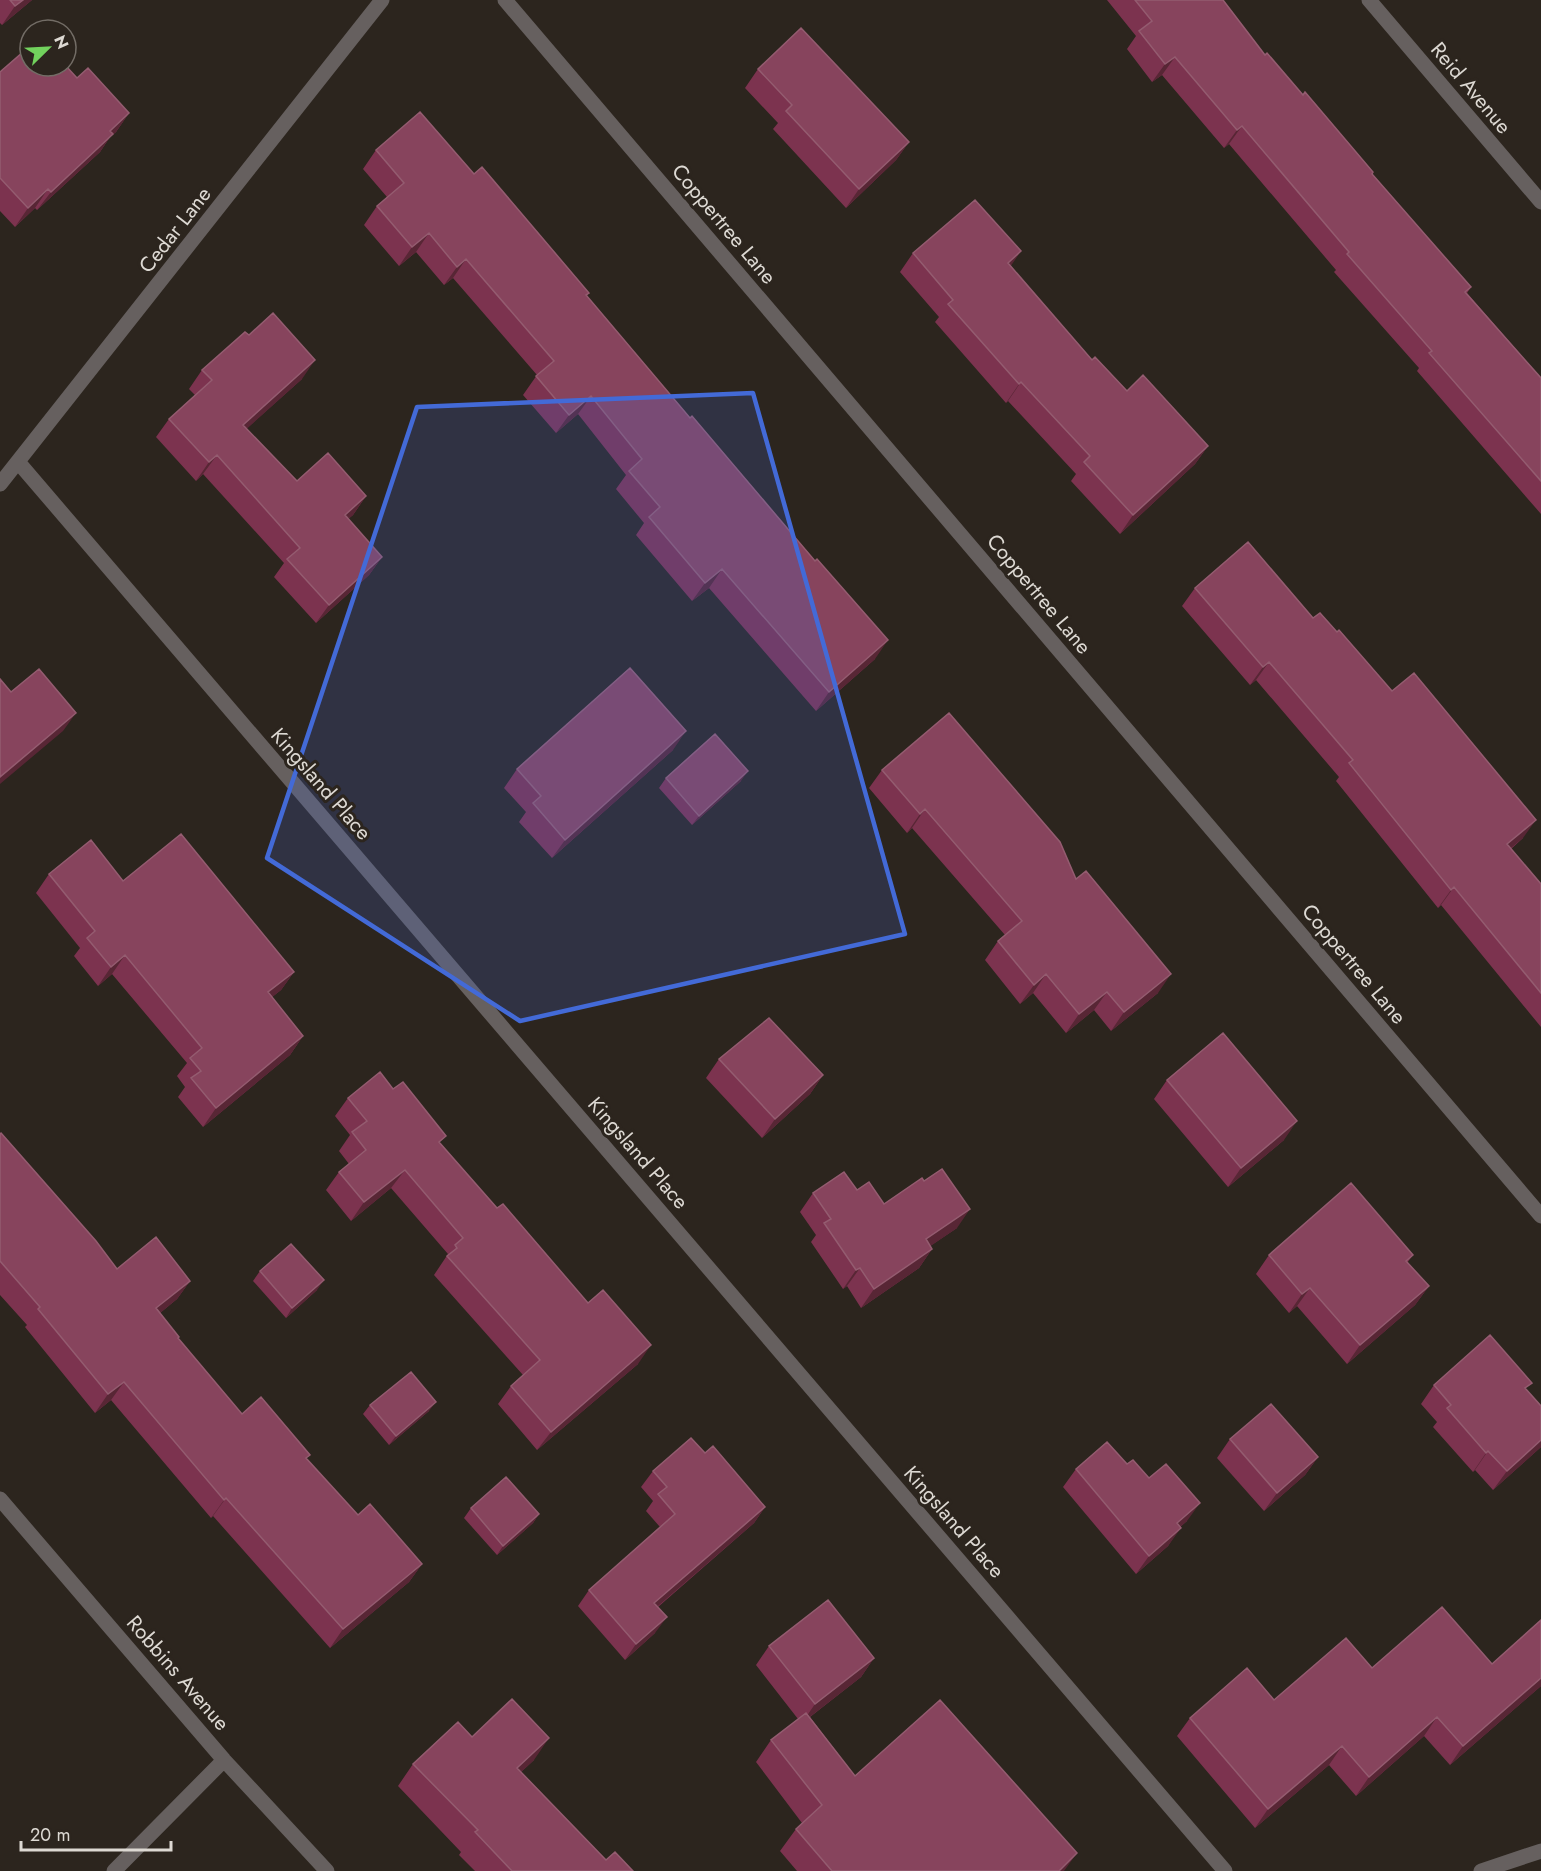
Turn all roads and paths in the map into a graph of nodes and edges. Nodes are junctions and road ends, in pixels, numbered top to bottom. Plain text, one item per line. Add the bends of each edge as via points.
1 (382, 0) edge
2 (505, 0) edge
3 (1369, 0) edge
4 (1541, 202) edge
5 (19, 463) junction
6 (0, 484) edge
7 (1541, 1216) edge
8 (0, 1499) edge
9 (224, 1760) junction
10 (1541, 1851) edge
11 (114, 1871) edge
12 (327, 1871) edge
13 (1225, 1871) edge
14 (1480, 1871) edge

1 - 5 street, Cedar Lane
2 - 7 street, Coppertree Lane
3 - 4 street, Reid Avenue
5 - 6 street, Cedar Lane
5 - 13 street, Kingsland Place
8 - 9 street, Robbins Avenue
9 - 11 street
9 - 12 street, Robbins Avenue
10 - 14 street

